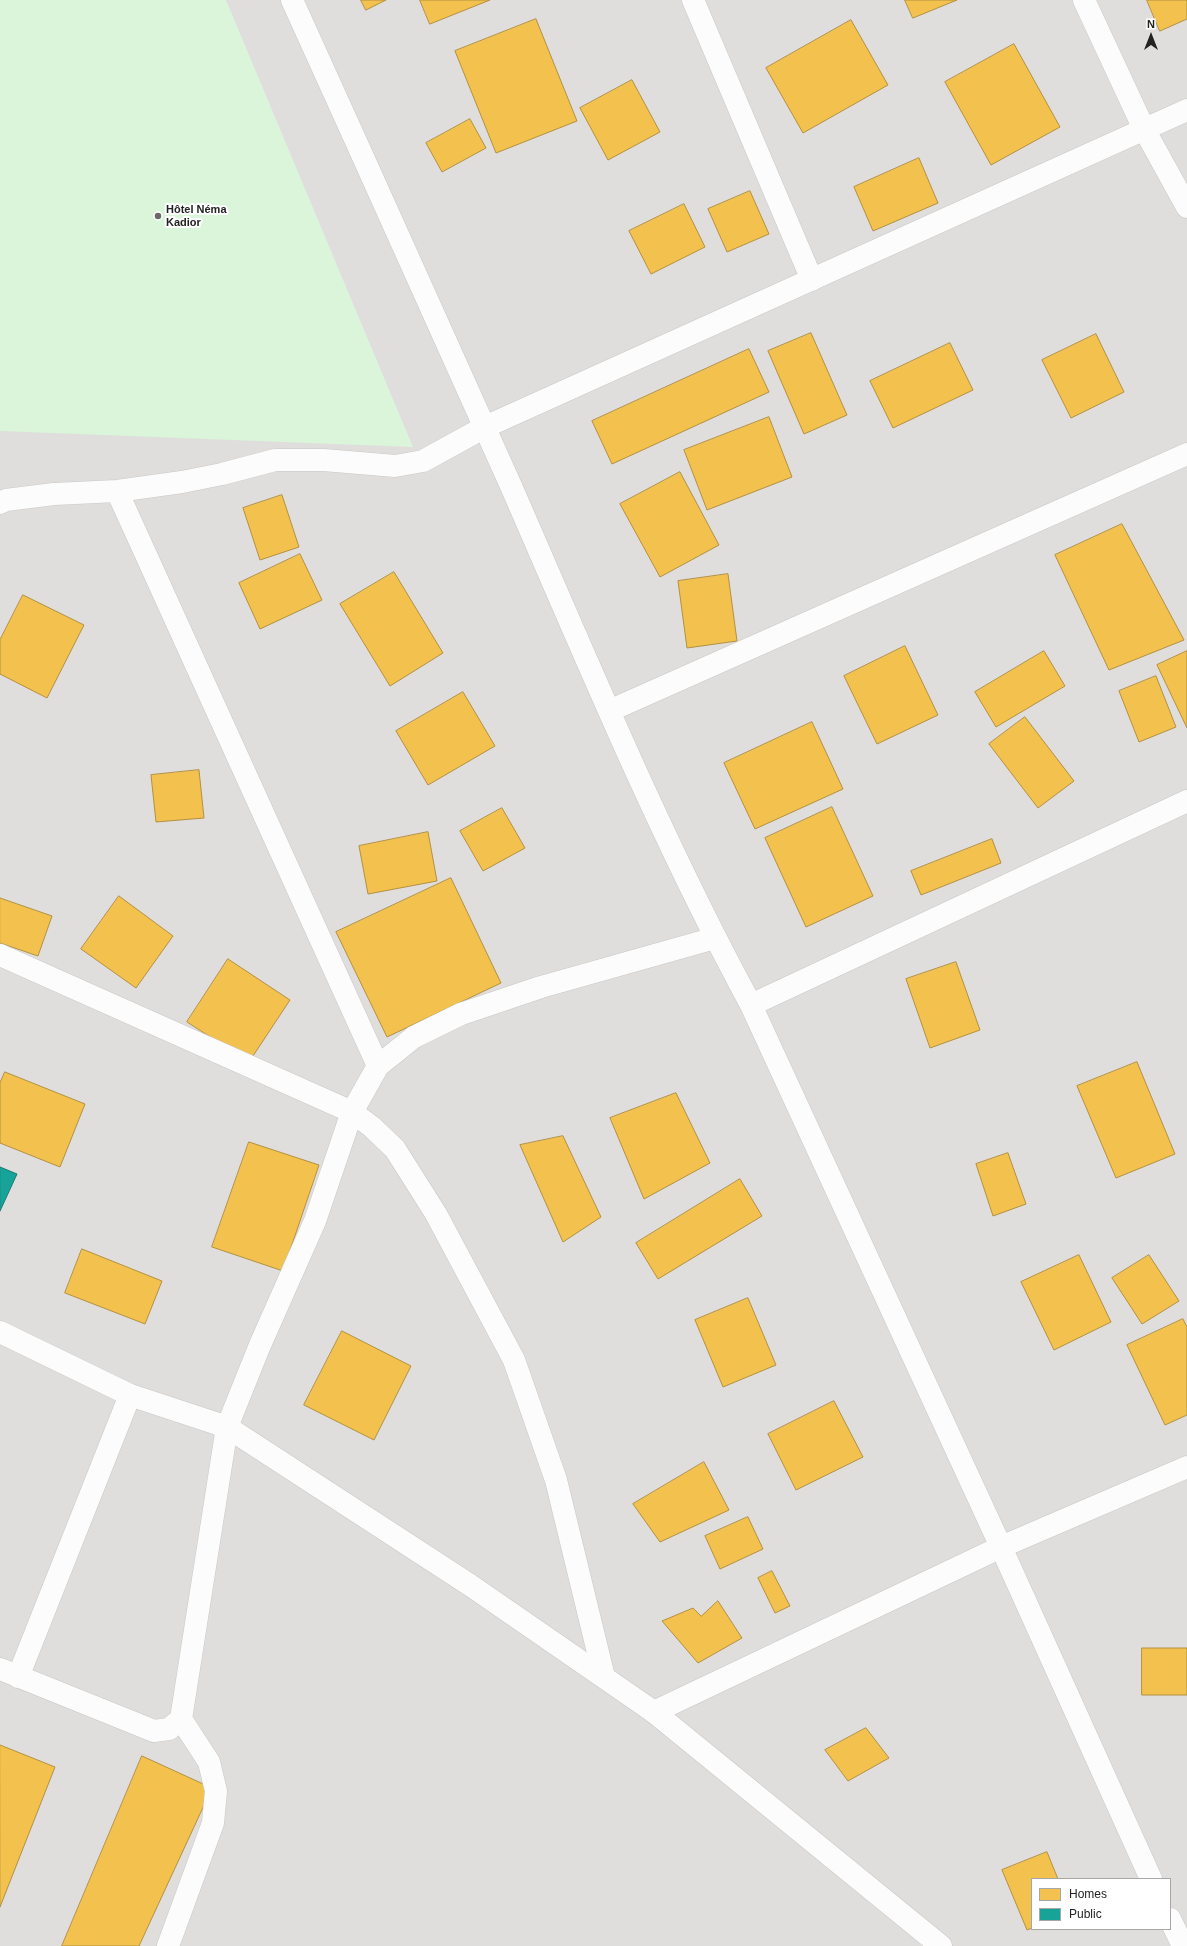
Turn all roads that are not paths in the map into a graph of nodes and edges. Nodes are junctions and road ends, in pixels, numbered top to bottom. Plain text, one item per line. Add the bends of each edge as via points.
1 (292, 0) edge
2 (693, 0) edge
3 (1084, 0) edge
4 (1187, 110) edge
5 (1144, 129) junction
6 (1187, 208) edge
7 (812, 280) junction
8 (485, 428) junction
9 (1187, 454) edge
10 (117, 491) junction
11 (0, 503) edge
12 (609, 711) junction
13 (1187, 800) edge
14 (715, 938) junction
15 (0, 955) edge
16 (751, 1005) junction
17 (378, 1066) junction
18 (352, 1112) junction
19 (0, 1332) edge
20 (130, 1395) junction
21 (227, 1427) junction
22 (1187, 1467) edge
23 (1001, 1547) junction
24 (9, 1673) edge
25 (604, 1678) junction
26 (654, 1712) junction
27 (181, 1719) junction
28 (1151, 1878) edge
29 (1171, 1921) edge
30 (168, 1946) edge
31 (941, 1946) edge
32 (1183, 1946) edge

1 - 8 street
2 - 7 street
3 - 5 street
4 - 5 street
5 - 6 street
5 - 7 street
7 - 8 street
8 - 10 street via 423,461 395,466 324,460 275,460 222,474
8 - 12 street
9 - 12 street
10 - 11 street via 54,494
10 - 17 street
12 - 14 street
13 - 16 street
14 - 16 street
14 - 17 street via 541,987 461,1014 414,1037
15 - 18 street
16 - 23 street
17 - 18 street
18 - 21 street via 315,1221
18 - 25 street via 395,1149 436,1214 514,1360 556,1480
19 - 20 street
20 - 21 street
20 - 24 street
21 - 25 street via 470,1585
21 - 27 street
22 - 23 street
23 - 26 street
23 - 28 street
24 - 27 street via 154,1731 169,1729
25 - 26 street
26 - 31 street
27 - 30 street via 209,1762 216,1791 213,1823
29 - 32 street

